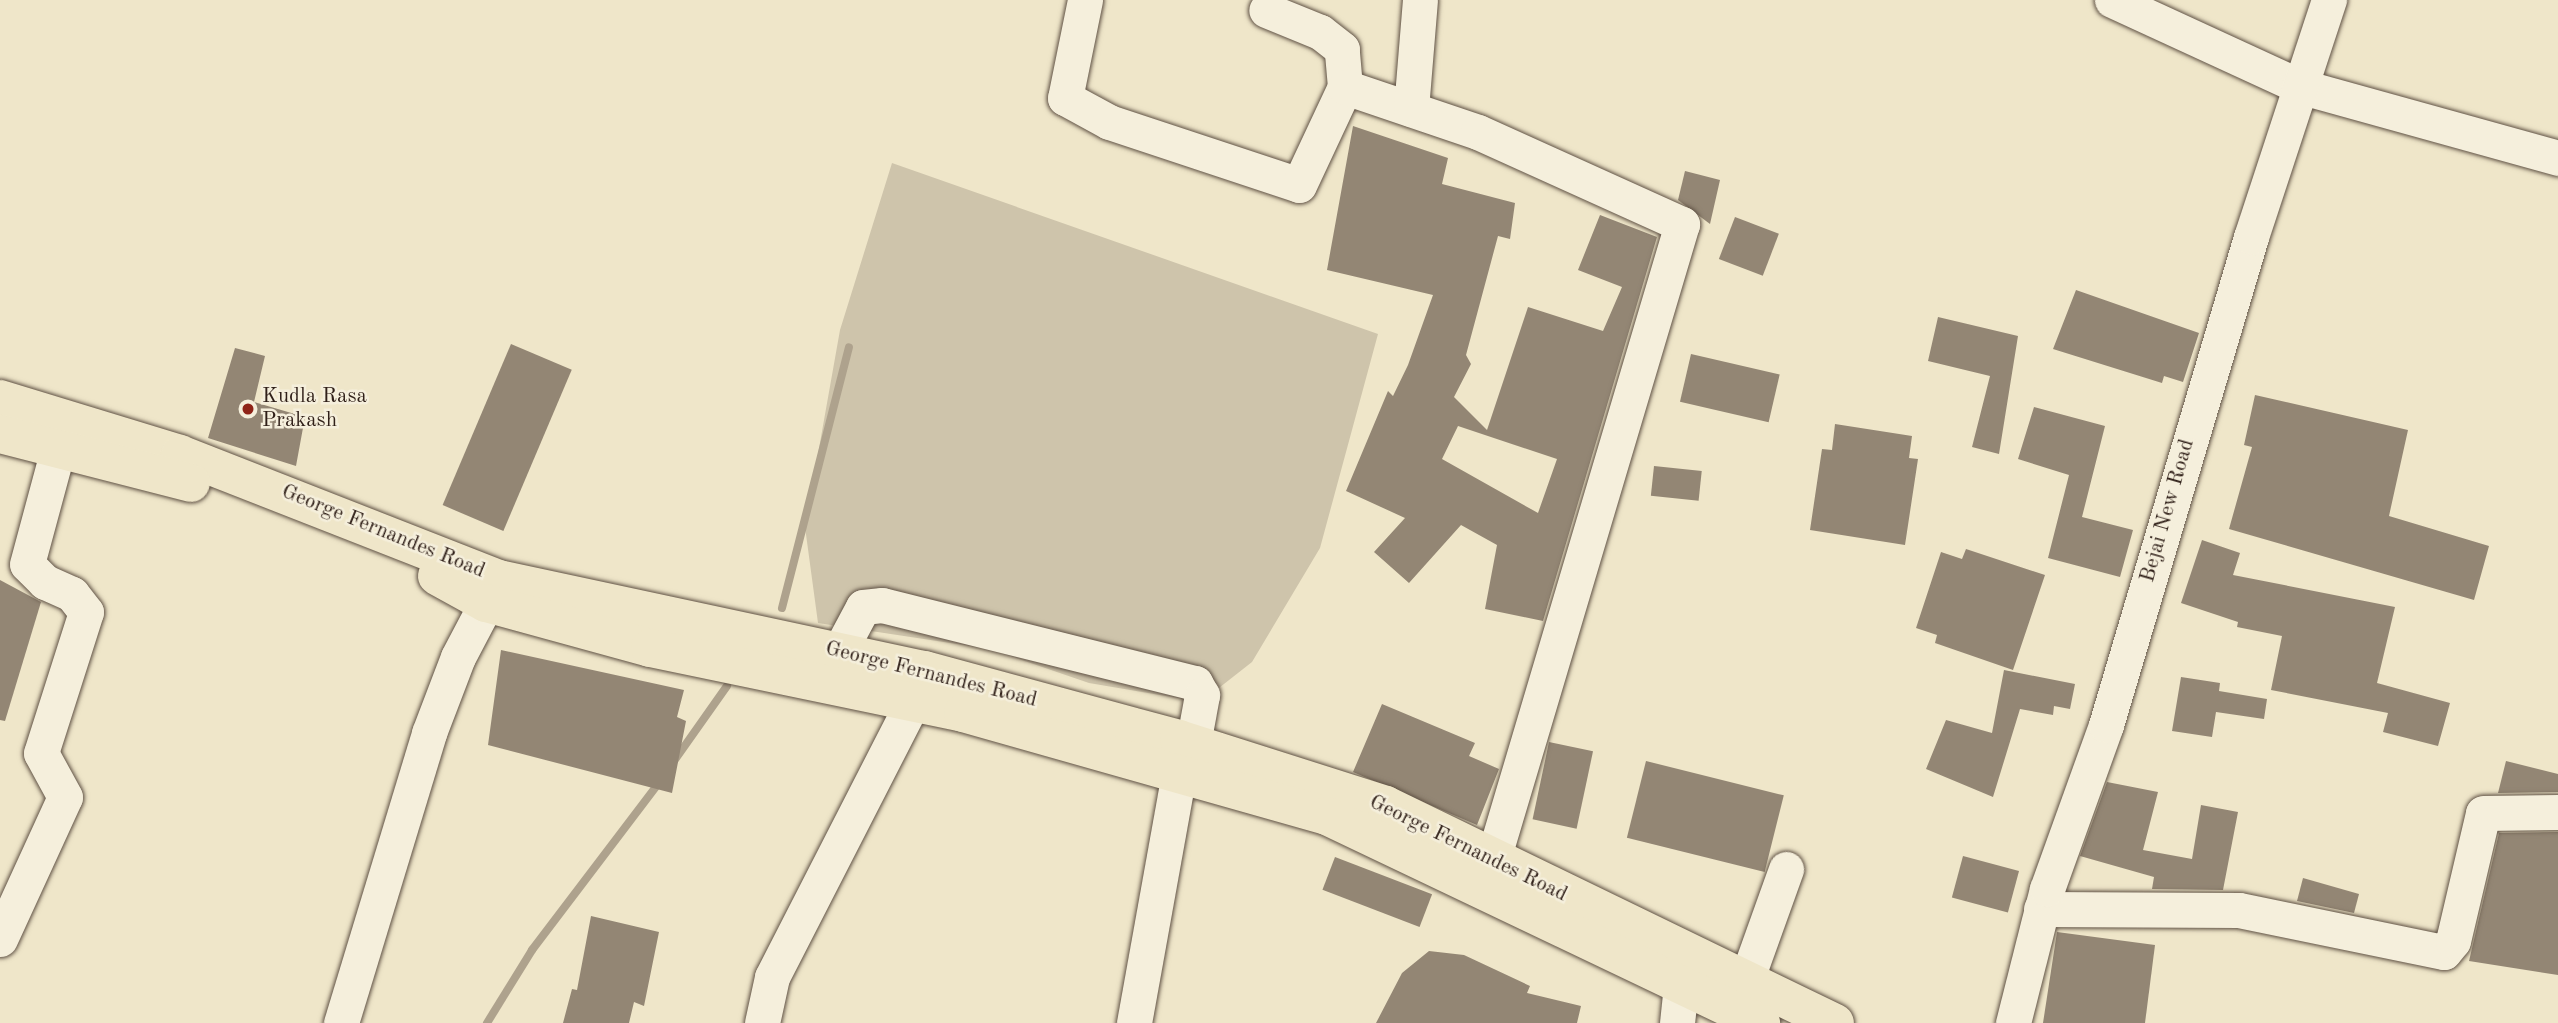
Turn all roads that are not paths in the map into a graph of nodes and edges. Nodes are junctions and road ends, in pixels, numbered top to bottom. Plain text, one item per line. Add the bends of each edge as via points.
1 (1086, 0) edge
2 (1420, 0) edge
3 (2112, 0) edge
4 (2329, 0) edge
5 (1266, 10) dead end
6 (2299, 86) junction
7 (1345, 87) junction
8 (1411, 109) junction
9 (2558, 158) edge
10 (0, 399) edge
11 (0, 434) edge
12 (58, 449) junction
13 (492, 591) junction
14 (839, 652) junction
15 (913, 702) junction
16 (1186, 758) junction
17 (2558, 812) edge
18 (1493, 859) junction
19 (1786, 869) dead end
20 (2041, 909) junction
21 (0, 939) edge
22 (1746, 981) junction
23 (1681, 984) junction
24 (341, 1023) edge
25 (762, 1023) edge
26 (1134, 1023) edge
27 (1677, 1023) edge
28 (1761, 1023) edge
29 (1835, 1023) edge
30 (2013, 1023) edge

1 - 7 street via 1065,98 1109,122 1299,185
2 - 8 street
3 - 6 street
4 - 6 street, Bejai New Road
5 - 7 street via 1320,32 1342,49
6 - 9 street
6 - 20 street, Bejai New Road via 2106,725
7 - 8 street
8 - 18 street via 1478,132 1682,224
10 - 13 main road, George Fernandes Road via 180,454
11 - 12 main road, George Fernandes Road
12 - 13 main road, George Fernandes Road via 192,483 439,577
12 - 21 street via 27,564 86,612 41,752 65,797
13 - 14 main road, George Fernandes Road
13 - 15 main road, George Fernandes Road via 650,648
13 - 24 street via 429,733
14 - 16 main road, George Fernandes Road
14 - 16 street via 863,607 882,605 1195,684 1202,695
15 - 16 main road, George Fernandes Road
15 - 25 street via 772,977
16 - 18 main road, George Fernandes Road via 1385,805
16 - 23 main road, George Fernandes Road via 1327,816
16 - 26 street
17 - 20 street via 2483,813 2453,941 2432,954 2239,910
18 - 22 main road, George Fernandes Road
19 - 22 street
20 - 30 street, Bejai New Road
22 - 29 main road, George Fernandes Road
23 - 27 street
23 - 28 main road, George Fernandes Road

